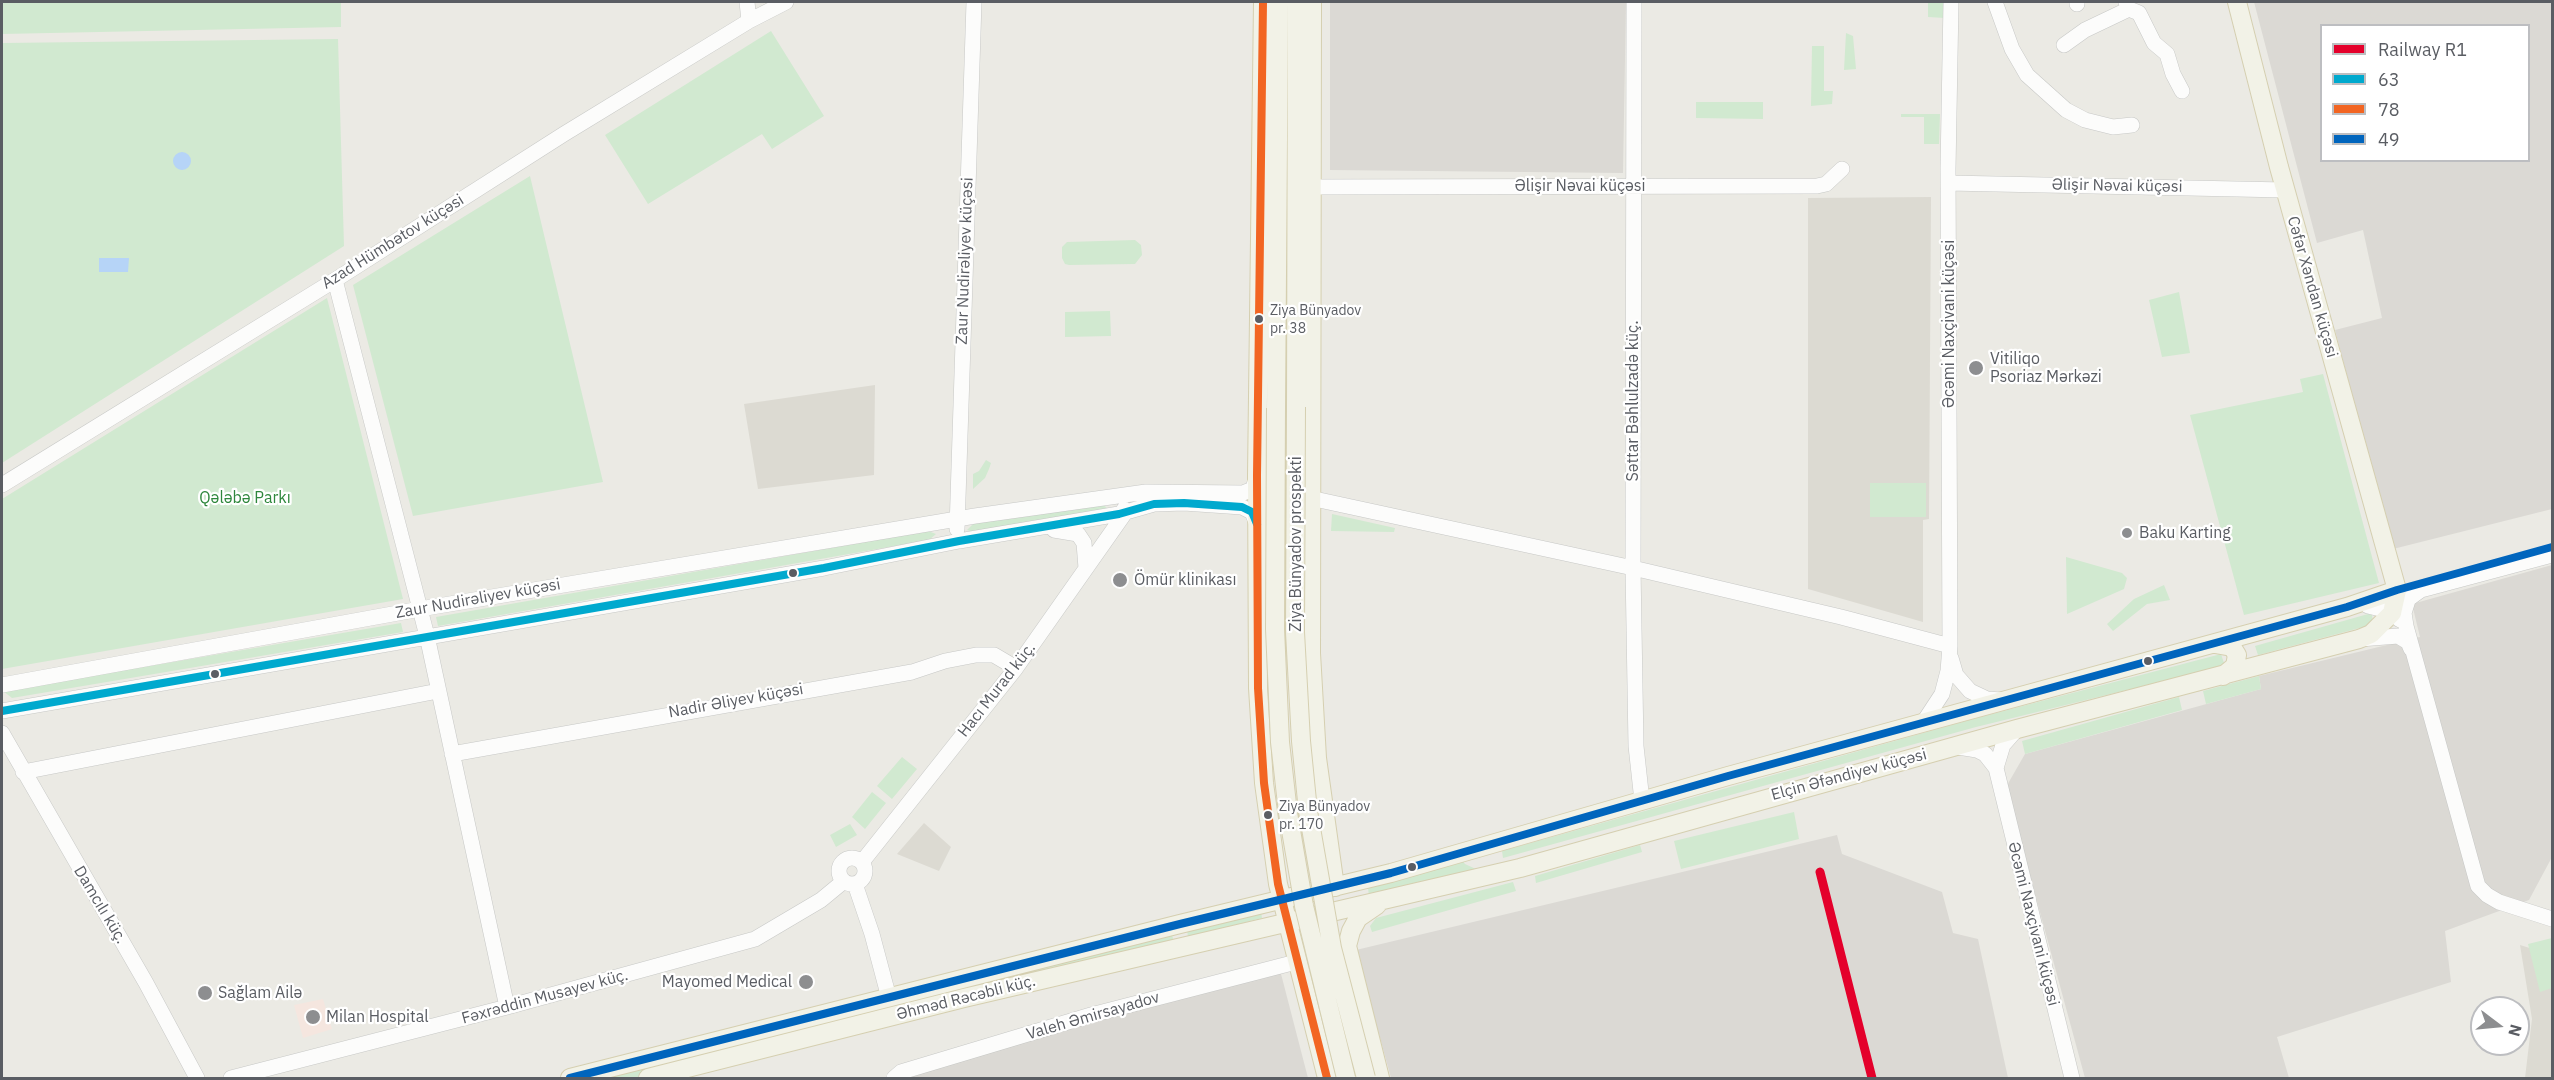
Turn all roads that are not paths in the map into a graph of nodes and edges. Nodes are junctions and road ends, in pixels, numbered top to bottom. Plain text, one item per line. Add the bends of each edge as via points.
1 (747, 2) edge
2 (786, 2) edge
3 (974, 2) edge
4 (1263, 2) edge
5 (1279, 2) edge
6 (1297, 2) edge
7 (1312, 2) edge
8 (1634, 2) edge
9 (1951, 2) edge
10 (1995, 2) edge
11 (2236, 2) edge
12 (2128, 5) edge
13 (749, 21) junction
14 (2064, 45) dead end
15 (1278, 65) junction
16 (1297, 65) junction
17 (2182, 91) dead end
18 (2132, 125) dead end
19 (1842, 169) dead end
20 (1948, 183) junction
21 (1261, 185) junction
22 (1632, 186) junction
23 (1310, 187) junction
24 (2285, 190) junction
25 (334, 279) junction
26 (1275, 363) junction
27 (1296, 364) junction
28 (1257, 475) junction
29 (2, 485) edge
30 (1106, 497) junction
31 (1310, 498) junction
32 (1125, 513) junction
33 (956, 520) junction
34 (1257, 524) junction
35 (1040, 529) junction
36 (958, 541) junction
37 (2553, 547) edge
38 (2553, 555) edge
39 (1086, 568) junction
40 (1633, 568) junction
41 (2391, 571) junction
42 (2403, 594) junction
43 (2368, 603) junction
44 (420, 609) junction
45 (2386, 620) junction
46 (2408, 633) junction
47 (427, 636) junction
48 (2359, 639) junction
49 (2215, 644) junction
50 (1950, 646) junction
51 (2414, 654) junction
52 (1016, 668) junction
53 (2223, 676) junction
54 (2, 686) edge
55 (438, 692) junction
56 (2011, 699) junction
57 (2, 711) edge
58 (1923, 723) junction
59 (2017, 729) junction
60 (2, 733) edge
61 (1954, 747) junction
62 (452, 754) junction
63 (1318, 767) junction
64 (1996, 768) junction
65 (22, 772) junction
66 (1264, 783) junction
67 (1642, 801) junction
68 (1502, 841) junction
69 (862, 862) junction
70 (1520, 867) junction
71 (849, 882) junction
72 (1335, 886) junction
73 (1281, 899) junction
74 (1394, 899) junction
75 (2553, 919) edge
76 (1286, 922) junction
77 (1179, 924) junction
78 (1185, 945) junction
79 (1296, 962) junction
80 (960, 980) junction
81 (888, 998) junction
82 (964, 998) junction
83 (507, 1007) junction
84 (1365, 1022) junction
85 (1316, 1040) junction
86 (197, 1078) edge
87 (231, 1078) edge
88 (570, 1078) edge
89 (648, 1078) edge
90 (894, 1078) edge
91 (1327, 1078) edge
92 (1346, 1078) edge
93 (1366, 1078) edge
94 (1380, 1078) edge
95 (2072, 1078) edge

1 - 13 street
2 - 13 street, Azad Hümbətov küçəsi
3 - 33 street, Zaur Nudirəliyev küçəsi
4 - 21 main road
5 - 15 main road, Ziya Bünyadov prospekti
6 - 16 main road, Ziya Bünyadov prospekti
7 - 23 main road, Ziya Bünyadov prospekti
8 - 22 street, Səttar Bəhlulzadə küç.
9 - 20 street, Əcəmi Naxçivani küçəsi
10 - 18 street via 2012,49 2027,75 2066,110 2085,120 2113,127
11 - 24 main road, Cəfər Xəndan küçəsi
12 - 14 street
12 - 17 street via 2139,13 2154,43 2167,54
13 - 25 street, Azad Hümbətov küçəsi
15 - 21 main road
15 - 26 main road, Ziya Bünyadov prospekti
16 - 23 main road
16 - 27 main road, Ziya Bünyadov prospekti
19 - 22 street, Əlişir Nəvai küçəsi via 1826,184 1817,186
20 - 24 street, Əlişir Nəvai küçəsi
20 - 50 street, Əcəmi Naxçivani küçəsi
21 - 26 main road
21 - 28 main road
22 - 23 street, Əlişir Nəvai küçəsi
22 - 40 street, Səttar Bəhlulzadə küç.
23 - 27 main road
23 - 31 main road, Ziya Bünyadov prospekti
24 - 41 main road, Cəfər Xəndan küçəsi
25 - 29 street, Azad Hümbətov küçəsi
25 - 44 street
26 - 92 main road, Ziya Bünyadov prospekti, bridge via 1275,629 1280,742 1304,906
27 - 93 main road, Ziya Bünyadov prospekti, bridge via 1295,632 1301,741 1308,811 1332,948
28 - 30 street, Zaur Nudirəliyev küçəsi via 1253,489 1243,493 1154,492
28 - 34 main road
30 - 32 street via 1119,501
30 - 33 street, Zaur Nudirəliyev küçəsi
31 - 40 street
31 - 63 main road, Ziya Bünyadov prospekti via 1311,663
32 - 34 street, Zaur Nudirəliyev küçəsi via 1154,504 1234,505 1248,508
32 - 35 street, Zaur Nudirəliyev küçəsi
32 - 39 street, Hacı Murad küç.
33 - 36 street, Zaur Nudirəliyev küçəsi
33 - 44 street, Zaur Nudirəliyev küçəsi
34 - 66 main road via 1258,679
35 - 36 street, Zaur Nudirəliyev küçəsi
35 - 39 street via 1077,534 1083,543
36 - 47 street, Zaur Nudirəliyev küçəsi
37 - 42 street, Elçin Əfəndiyev küçəsi
38 - 42 street, Elçin Əfəndiyev küçəsi
39 - 52 street, Hacı Murad küç.
40 - 50 street via 1841,616
40 - 67 street, Səttar Bəhlulzadə küç. via 1636,746
41 - 42 main road, Cəfər Xəndan küçəsi
41 - 43 main road via 2384,591
42 - 43 main road, Elçin Əfəndiyev küçəsi
42 - 45 main road
42 - 46 street
43 - 45 main road
43 - 49 main road, Elçin Əfəndiyev küçəsi
44 - 47 street
44 - 54 street, Zaur Nudirəliyev küçəsi
45 - 46 street via 2400,619
45 - 48 main road, Elçin Əfəndiyev küçəsi
46 - 51 street
47 - 55 street
47 - 57 street, Zaur Nudirəliyev küçəsi
48 - 51 street via 2398,636 2408,642
48 - 53 main road, Elçin Əfəndiyev küçəsi
49 - 53 main road via 2232,647 2237,655 2235,666
49 - 56 main road, Elçin Əfəndiyev küçəsi
50 - 56 street via 1953,667 1962,683 1979,696
50 - 58 street via 1942,694
51 - 75 street via 2478,886 2499,902
52 - 62 street, Nadir Əliyev küçəsi via 994,656 976,655 912,672
52 - 69 street, Hacı Murad küç.
53 - 59 main road, Elçin Əfəndiyev küçəsi
55 - 62 street
55 - 65 street
56 - 58 main road, Elçin Əfəndiyev küçəsi
58 - 67 main road, Elçin Əfəndiyev küçəsi
59 - 61 main road, Elçin Əfəndiyev küçəsi
59 - 64 street via 2003,745
60 - 65 street, Damcılı küç.
61 - 64 street via 1977,750
61 - 70 main road, Elçin Əfəndiyev küçəsi
62 - 83 street
63 - 66 main road via 1314,792 1296,807 1276,802
63 - 72 main road, Ziya Bünyadov prospekti
64 - 95 street, Əcəmi Naxçivani küçəsi
65 - 86 street, Damcılı küç.
66 - 73 main road
67 - 68 main road, Elçin Əfəndiyev küçəsi
68 - 70 main road via 1491,853 1493,862 1504,869
68 - 72 main road, Elçin Əfəndiyev küçəsi
69 - 71 street via 865,875
69 - 71 street via 854,858 843,861 839,872
70 - 74 main road, Elçin Əfəndiyev küçəsi
71 - 81 street via 872,934
71 - 83 street, Fəxrəddin Musayev küç. via 755,939
72 - 73 main road, Elçin Əfəndiyev küçəsi
73 - 76 main road
73 - 77 main road, Əhməd Rəcəbli küç.
74 - 76 main road, Elçin Əfəndiyev küçəsi
74 - 84 main road via 1363,914 1347,946
76 - 78 main road, Əhməd Rəcəbli küç.
76 - 79 main road
77 - 78 main road
77 - 80 main road, Əhməd Rəcəbli küç.
78 - 82 main road, Əhməd Rəcəbli küç.
79 - 85 main road
79 - 90 street, Valeh Əmirsayadov via 1091,1015 900,1072
80 - 81 main road, Əhməd Rəcəbli küç.
80 - 82 main road
81 - 88 main road, Əhməd Rəcəbli küç.
82 - 89 main road, Əhməd Rəcəbli küç.
83 - 87 street, Fəxrəddin Musayev küç.
84 - 85 main road via 1351,1004 1331,1003 1319,1013
84 - 94 main road
85 - 91 main road

